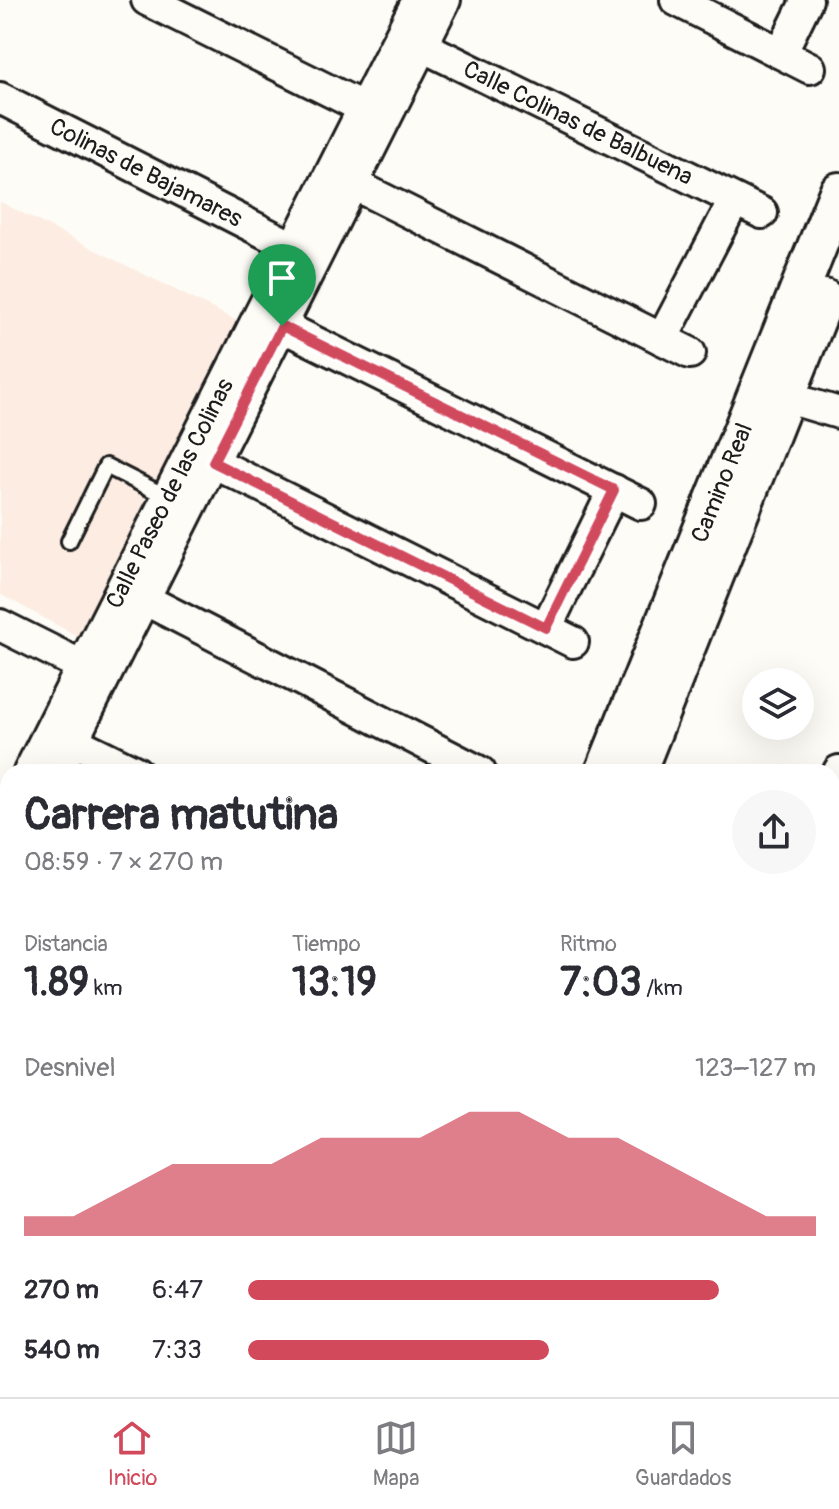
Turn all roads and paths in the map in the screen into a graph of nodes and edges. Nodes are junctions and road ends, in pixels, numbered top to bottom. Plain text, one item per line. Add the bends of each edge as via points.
1 (147, 0) edge
2 (418, 0) edge
3 (445, 0) edge
4 (676, 0) edge
5 (807, 0) edge
6 (422, 46) junction
7 (781, 53) junction
8 (810, 68) dead end
9 (0, 98) edge
10 (364, 108) junction
11 (353, 184) junction
12 (839, 192) edge
13 (734, 201) junction
14 (762, 213) dead end
15 (293, 247) junction
16 (839, 261) edge
17 (282, 326) junction
18 (662, 339) junction
19 (690, 353) dead end
20 (785, 397) junction
21 (839, 413) edge
22 (213, 462) junction
23 (614, 490) junction
24 (167, 497) junction
25 (641, 504) dead end
26 (69, 541) dead end
27 (144, 599) junction
28 (0, 625) edge
29 (546, 628) junction
30 (573, 642) dead end
31 (94, 671) junction
32 (73, 741) junction
33 (34, 764) edge
34 (61, 764) edge
35 (120, 764) edge
36 (464, 764) edge
37 (634, 764) edge
38 (634, 764) edge

1 - 10 street
2 - 10 street, Calle Paseo de las Colinas
3 - 6 street, Calle Paseo de las Colinas
4 - 7 street
5 - 7 street
6 - 11 street, Calle Paseo de las Colinas
6 - 13 street, Calle Colinas de Balbuena
7 - 8 street
9 - 15 street, Colinas de Bajamares
10 - 15 street, Calle Paseo de las Colinas
11 - 17 street, Calle Paseo de las Colinas
11 - 18 street
12 - 37 street, Camino Real
13 - 14 street, Calle Colinas de Balbuena
13 - 18 street
15 - 24 street, Calle Paseo de las Colinas
16 - 20 street, Camino Real
17 - 22 street, Calle Paseo de las Colinas
17 - 23 street
18 - 19 street
20 - 21 street
20 - 38 street, Camino Real
22 - 27 street, Calle Paseo de las Colinas
22 - 29 street
23 - 25 street
23 - 29 street
24 - 26 lane via 106,466
24 - 31 street, Calle Paseo de las Colinas
27 - 31 street, Calle Paseo de las Colinas
27 - 36 street
28 - 31 street
29 - 30 street
31 - 32 street, Calle Paseo de las Colinas
31 - 33 street, Calle Paseo de las Colinas
32 - 34 street, Calle Paseo de las Colinas
32 - 35 street

